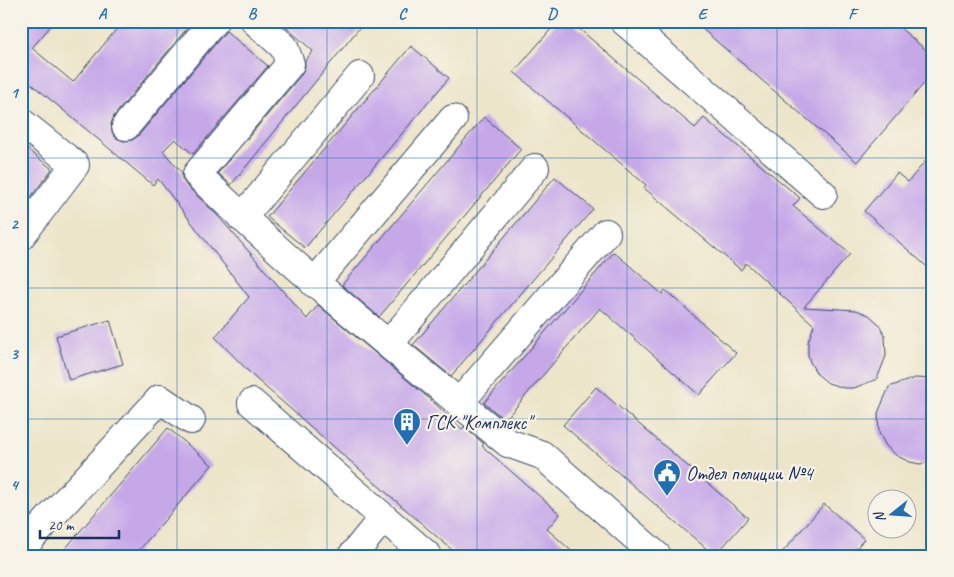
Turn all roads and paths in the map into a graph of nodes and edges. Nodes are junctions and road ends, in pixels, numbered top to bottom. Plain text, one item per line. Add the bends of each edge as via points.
1 (214, 21) edge
2 (255, 21) edge
3 (624, 21) edge
4 (360, 76) dead end
5 (453, 119) dead end
6 (21, 122) edge
7 (126, 126) dead end
8 (535, 168) dead end
9 (824, 194) dead end
10 (242, 218) junction
11 (606, 233) dead end
12 (21, 236) edge
13 (314, 283) junction
14 (388, 344) junction
15 (252, 403) dead end
16 (459, 403) junction
17 (191, 420) dead end
18 (383, 518) junction
19 (21, 549) edge
20 (352, 556) edge
21 (428, 556) edge
22 (657, 556) edge

1 - 7 lane
2 - 10 lane via 284,47 290,64 197,174
3 - 9 lane
4 - 10 lane
5 - 13 lane
6 - 12 lane via 75,165
8 - 14 lane
10 - 13 lane
11 - 16 lane
13 - 14 lane
14 - 16 lane
15 - 18 lane
16 - 22 lane via 508,443 542,455
17 - 19 lane via 160,399
18 - 20 lane
18 - 21 lane

